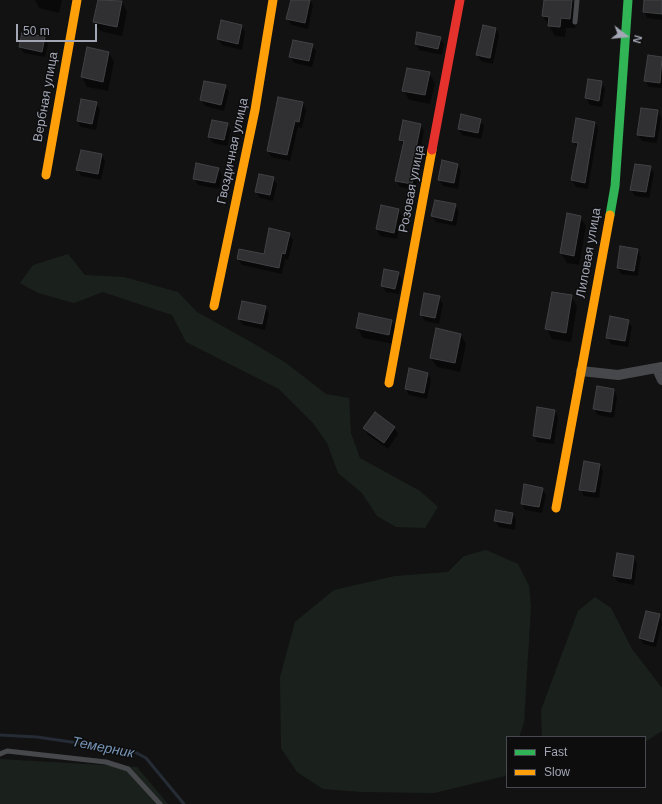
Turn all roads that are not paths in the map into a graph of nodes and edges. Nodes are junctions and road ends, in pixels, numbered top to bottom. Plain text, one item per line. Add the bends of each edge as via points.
1 (77, 0) edge
2 (273, 0) edge
3 (460, 0) edge
4 (577, 0) edge
5 (628, 0) edge
6 (576, 22) dead end
7 (46, 175) dead end
8 (214, 306) dead end
9 (659, 368) edge
10 (581, 371) junction
11 (662, 380) edge
12 (389, 383) dead end
13 (556, 508) dead end
14 (0, 754) edge
15 (160, 804) edge

1 - 7 street, Вербная улица
2 - 8 street, Гвоздичная улица via 255,110
3 - 12 street, Розовая улица
4 - 6 lane
5 - 10 street, Лиловая улица via 615,186
9 - 10 street via 618,376
9 - 11 street
10 - 13 street, Лиловая улица
14 - 15 lane via 7,751 106,762 128,769

